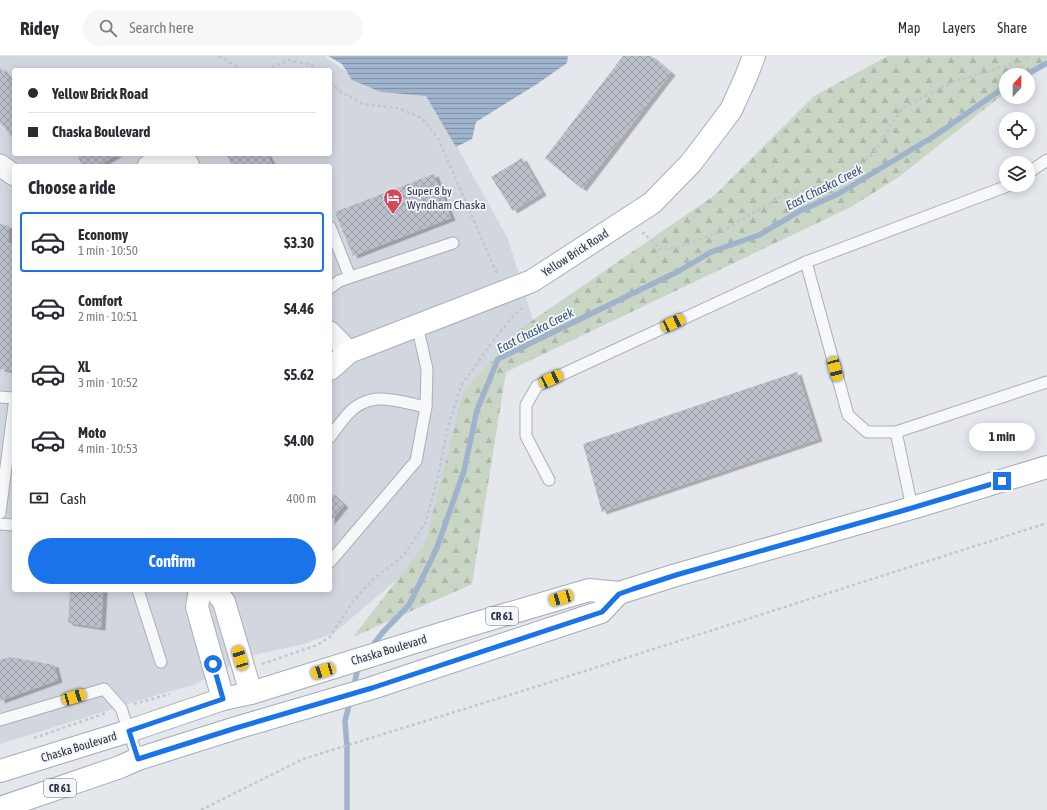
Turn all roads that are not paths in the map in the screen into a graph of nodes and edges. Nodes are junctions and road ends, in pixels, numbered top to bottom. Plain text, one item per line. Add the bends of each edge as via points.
1 (754, 56) edge
2 (169, 156) edge
3 (1047, 160) edge
4 (152, 164) edge
5 (0, 165) edge
6 (1035, 168) edge
7 (12, 174) edge
8 (999, 189) edge
9 (332, 232) edge
10 (453, 243) dead end
11 (806, 262) junction
12 (350, 277) junction
13 (332, 286) edge
14 (417, 325) junction
15 (332, 334) edge
16 (349, 352) junction
17 (332, 367) edge
18 (1047, 382) edge
19 (0, 397) edge
20 (12, 398) edge
21 (426, 407) junction
22 (12, 420) edge
23 (896, 432) junction
24 (332, 435) edge
25 (1047, 467) edge
26 (549, 480) dead end
27 (912, 508) junction
28 (0, 513) edge
29 (0, 524) edge
30 (12, 525) edge
31 (332, 560) edge
32 (139, 592) edge
33 (200, 592) edge
34 (216, 592) edge
35 (619, 594) junction
36 (161, 662) dead end
37 (251, 693) junction
38 (223, 699) junction
39 (0, 720) edge
40 (129, 731) junction
41 (138, 759) junction
42 (0, 771) edge
43 (0, 808) edge

1 - 14 main road, Yellow Brick Road via 731,110 691,164 652,203 532,281
2 - 4 street
3 - 6 lane
5 - 7 street
8 - 11 lane
9 - 12 lane
10 - 12 lane
11 - 23 lane via 848,415 867,432
11 - 26 lane via 537,386 526,405 526,436
12 - 13 lane
14 - 16 main road, Yellow Brick Road
14 - 21 lane via 427,369
15 - 16 street
16 - 17 main road, Yellow Brick Road
18 - 23 lane
19 - 20 lane
21 - 24 lane via 379,398 365,401 347,414
21 - 31 lane via 416,461
22 - 28 lane
23 - 27 lane
25 - 27 main road, Chaska Boulevard / CR 61
27 - 35 main road, Chaska Boulevard / CR 61 via 676,575
29 - 30 lane
32 - 36 lane
33 - 38 main road via 197,607
34 - 37 main road via 224,602
35 - 37 main road, Chaska Boulevard / CR 61 via 589,590
35 - 41 main road, Chaska Boulevard / CR 61 via 602,612 372,688
37 - 38 main road, Chaska Boulevard / CR 61
38 - 40 main road, Chaska Boulevard / CR 61
39 - 40 lane via 104,688 121,708
40 - 41 lane
40 - 42 main road, Chaska Boulevard / CR 61
41 - 43 main road, Chaska Boulevard / CR 61

